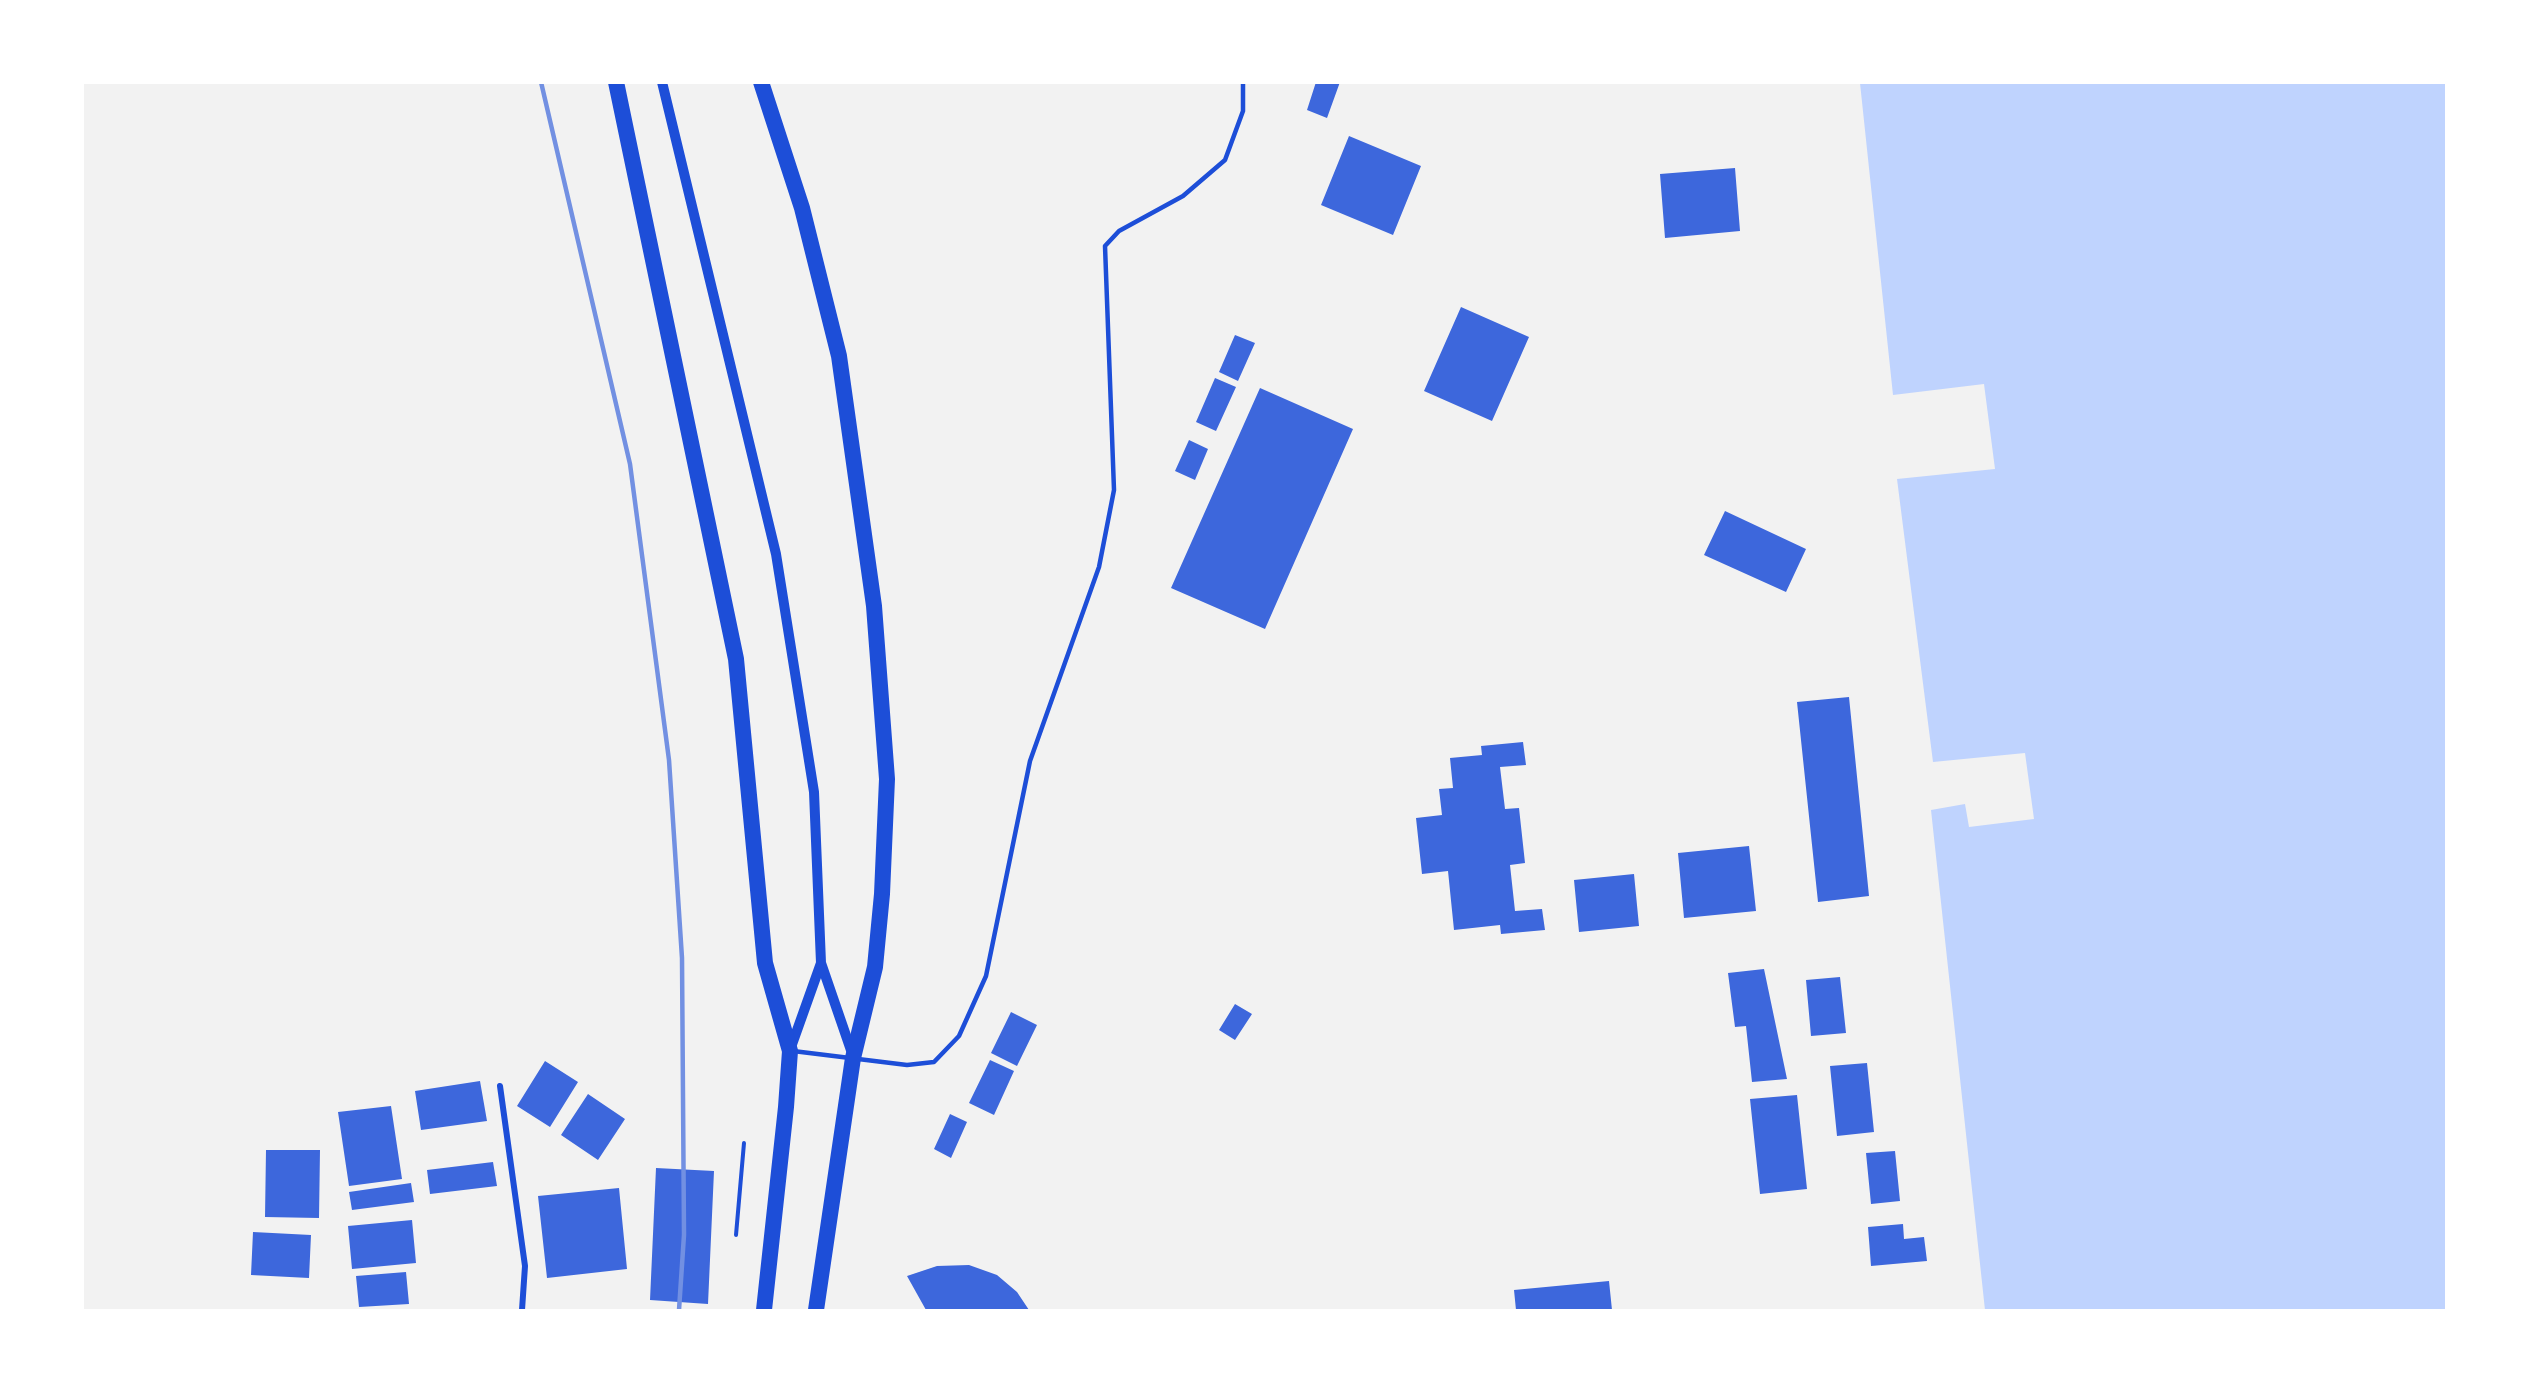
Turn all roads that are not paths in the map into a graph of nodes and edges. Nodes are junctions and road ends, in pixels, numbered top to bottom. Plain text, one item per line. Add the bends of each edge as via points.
1 (616, 82) edge
2 (662, 82) edge
3 (761, 82) edge
4 (1243, 82) edge
5 (821, 963) junction
6 (790, 1051) junction
7 (853, 1058) junction
8 (500, 1086) dead end
9 (522, 1311) edge
10 (764, 1311) edge
11 (816, 1311) edge

1 - 6 highway via 736,659 765,963
2 - 5 street via 776,554 814,792
3 - 7 highway via 802,208 839,356 874,606 887,778 882,894 875,967
4 - 7 lane via 1243,111 1225,160 1183,196 1119,231 1105,246 1114,490 1099,567 1030,761 986,976 959,1036 934,1062 907,1065
5 - 6 street
5 - 7 street
6 - 7 lane
6 - 10 highway
7 - 11 highway
8 - 9 street via 525,1266

